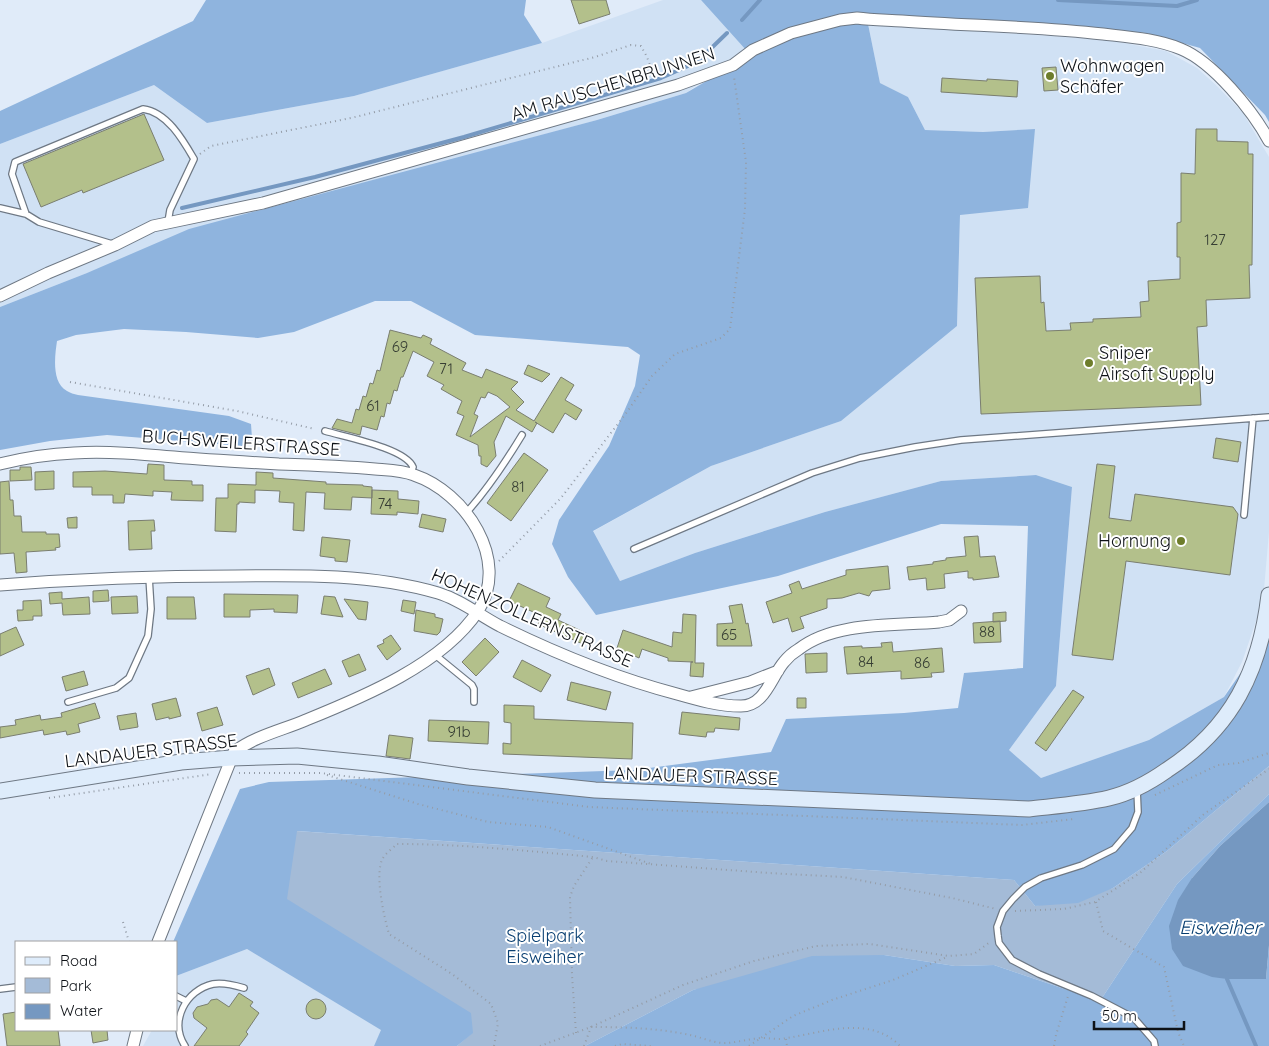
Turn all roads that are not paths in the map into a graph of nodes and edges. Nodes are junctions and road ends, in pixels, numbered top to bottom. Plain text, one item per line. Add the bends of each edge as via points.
1 (1269, 141) edge
2 (0, 208) edge
3 (26, 214) junction
4 (168, 222) junction
5 (116, 245) junction
6 (0, 296) edge
7 (1269, 417) edge
8 (1253, 418) junction
9 (325, 431) road end
10 (522, 435) dead end
11 (0, 464) edge
12 (411, 473) junction
13 (466, 512) junction
14 (1244, 515) dead end
15 (634, 548) dead end
16 (149, 576) junction
17 (0, 585) edge
18 (1269, 595) edge
19 (961, 611) dead end
20 (477, 612) junction
21 (434, 654) junction
22 (778, 671) junction
23 (689, 697) junction
24 (68, 702) dead end
25 (474, 702) dead end
26 (229, 765) junction
27 (1137, 787) junction
28 (0, 791) edge
29 (158, 941) edge
30 (15, 987) edge
31 (244, 988) dead end
32 (0, 989) edge
33 (178, 997) edge
34 (186, 1001) junction
35 (137, 1031) edge
36 (133, 1046) edge
37 (185, 1046) edge
38 (1155, 1046) edge

1 - 4 street, AM RAUSCHENBRUNNEN via 1260,123 1214,72 1182,49 1163,43 1040,28 857,18 791,33 753,50 733,66 678,86 263,203
2 - 3 lane
3 - 4 lane via 12,174 15,162 143,109 153,110 162,118 184,141 194,159 170,210
3 - 5 lane via 39,222
4 - 5 street, AM RAUSCHENBRUNNEN
5 - 6 street, AM RAUSCHENBRUNNEN
7 - 8 lane
8 - 14 lane
8 - 15 lane via 961,440 860,458 812,473
9 - 12 lane via 405,456 413,467
10 - 13 lane via 497,476
11 - 12 street, BUCHSWEILERSTRASSE via 75,452
12 - 13 street, BUCHSWEILERSTRASSE via 436,485
13 - 20 street, BUCHSWEILERSTRASSE via 481,535 488,571 486,594
16 - 17 street, HOHENZOLLERNSTRASSE
16 - 20 street, HOHENZOLLERNSTRASSE via 305,576 382,581 442,594
16 - 24 lane via 151,609 148,636 129,678 116,688
18 - 27 main road, LANDAUER STRASSE via 1263,636 1256,657 1229,713 1201,746 1169,770
19 - 22 street, HOHENZOLLERNSTRASSE via 949,620 939,622 852,629 818,637 798,649
20 - 21 street, BUCHSWEILERSTRASSE
20 - 23 street, HOHENZOLLERNSTRASSE via 498,625 578,661 622,678
21 - 25 lane via 472,685
21 - 26 street, BUCHSWEILERSTRASSE via 383,685 239,748
22 - 23 street, HOHENZOLLERNSTRASSE via 750,682
22 - 23 street, HOHENZOLLERNSTRASSE via 759,698 746,706 716,704
26 - 27 main road, LANDAUER STRASSE via 297,756 596,790 1029,809 1110,798
26 - 28 main road, LANDAUER STRASSE via 181,762
26 - 29 street
27 - 38 lane via 1138,812 1132,828 1114,849 1025,887 1003,911 998,936 999,943 1012,960 1134,1018
30 - 32 lane
31 - 34 lane via 214,984 199,990
33 - 34 lane
34 - 37 lane via 180,1014
35 - 36 street

